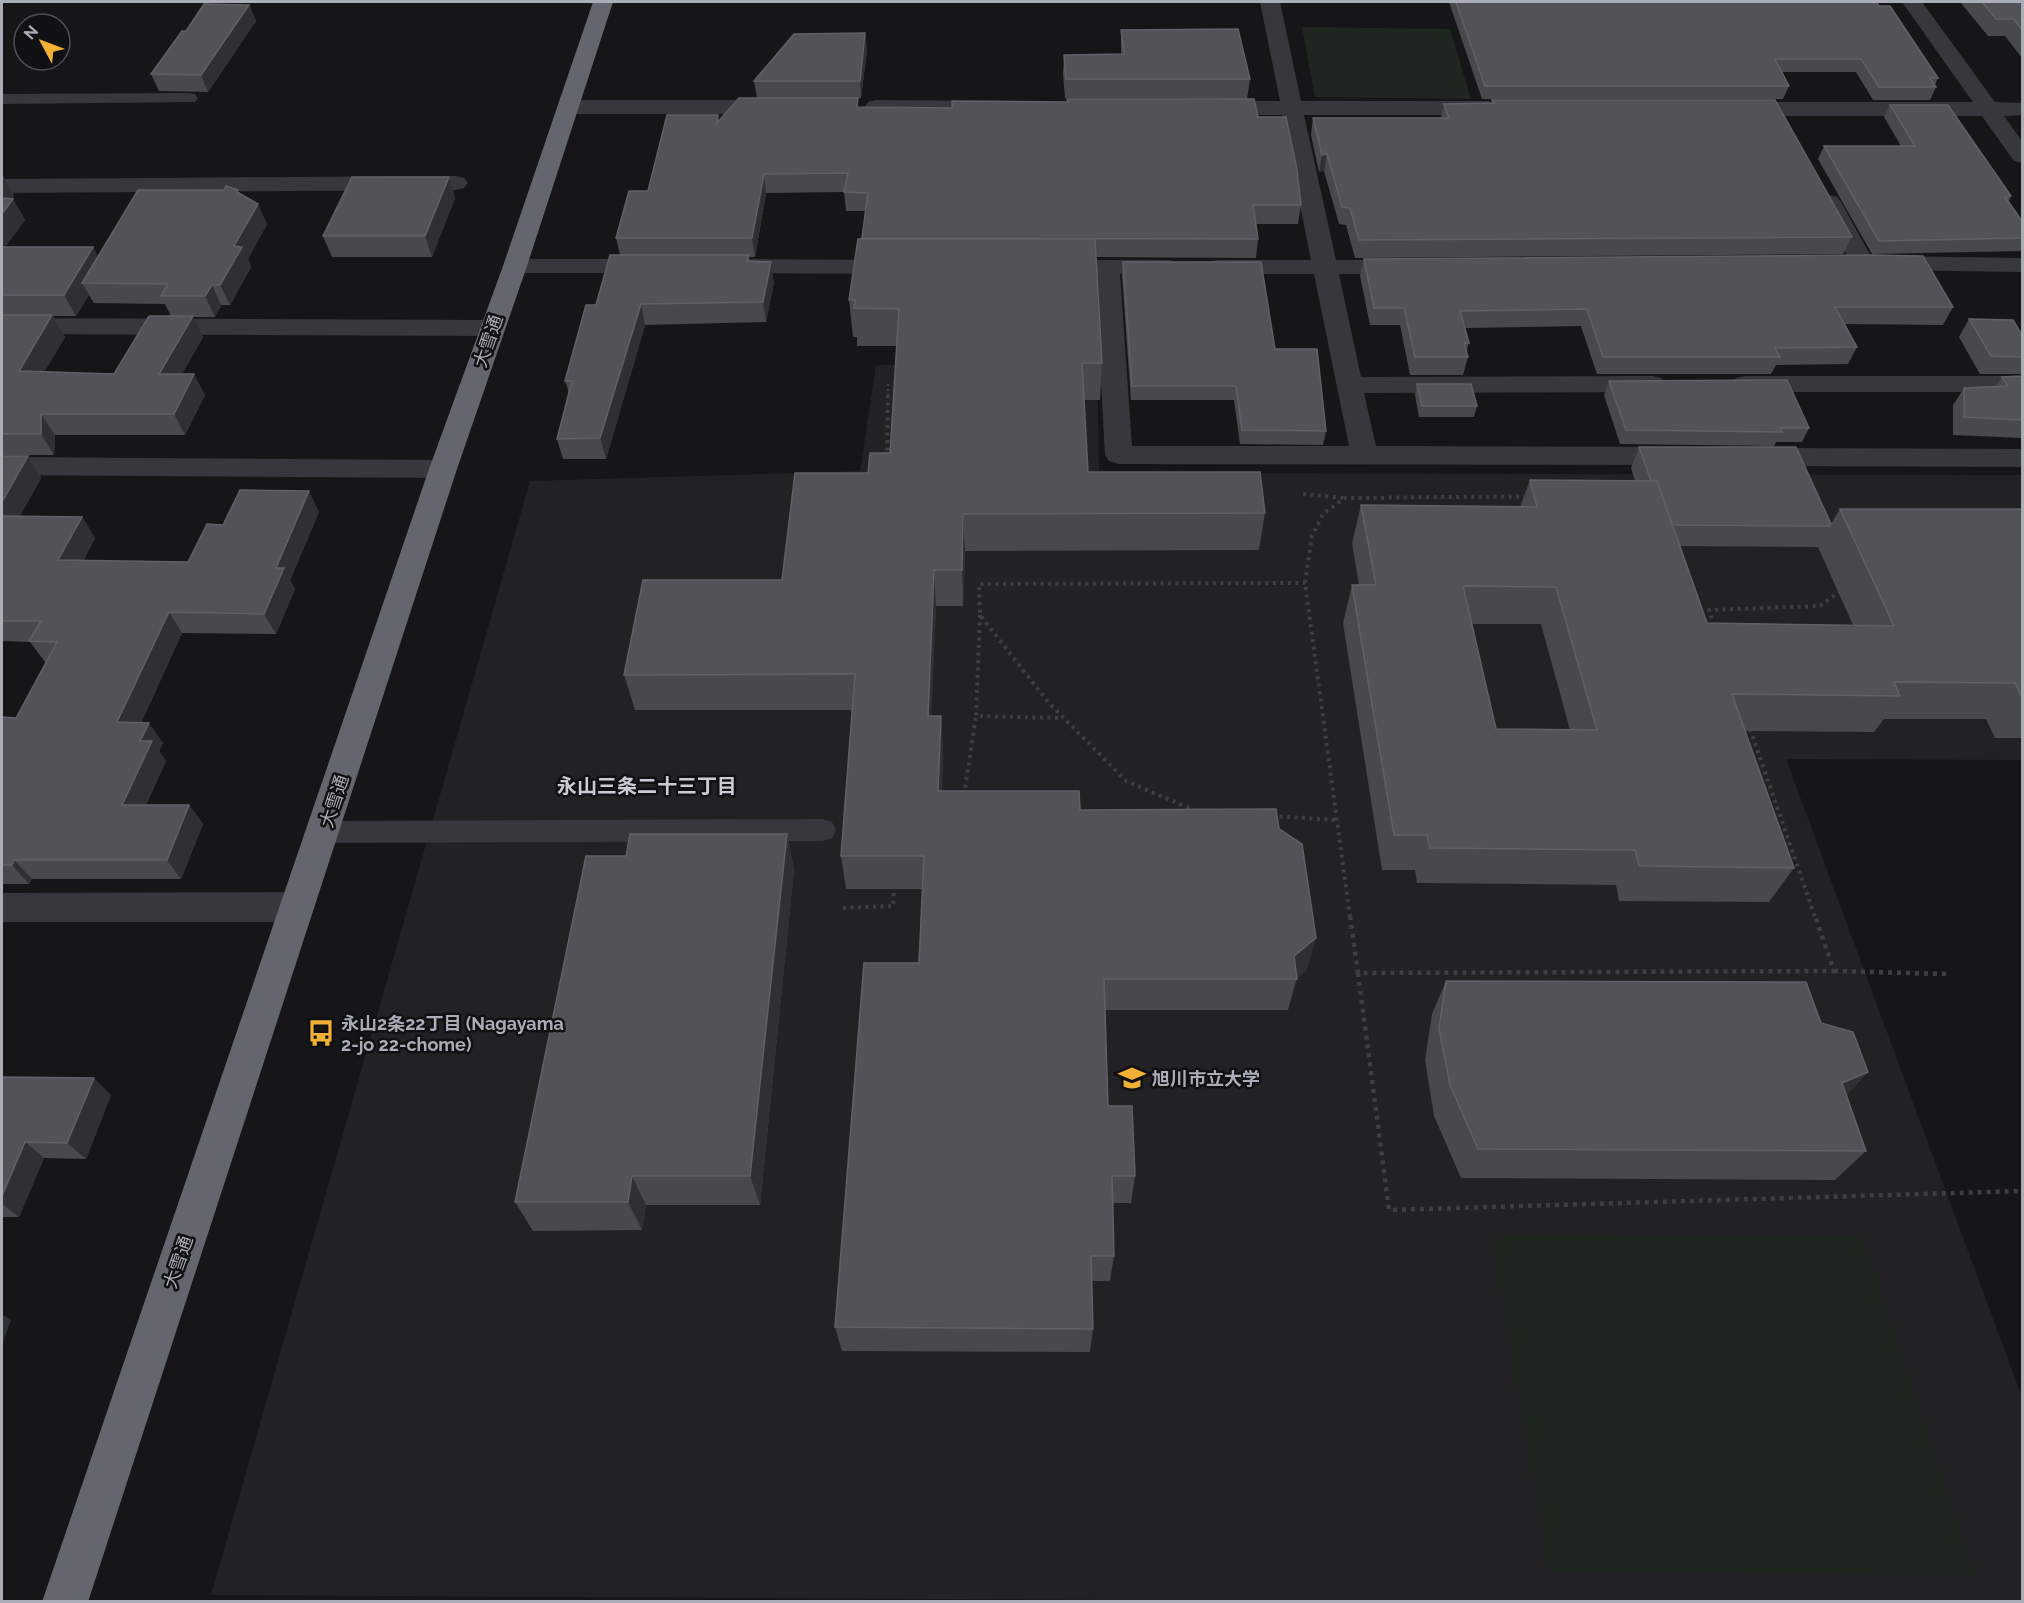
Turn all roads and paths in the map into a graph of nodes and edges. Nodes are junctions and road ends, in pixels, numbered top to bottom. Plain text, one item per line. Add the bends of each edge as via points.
1 (603, 2) edge
2 (1270, 2) edge
3 (1912, 2) edge
4 (189, 98) dead end
5 (2, 99) edge
6 (569, 107) junction
7 (794, 107) edge
8 (854, 107) edge
9 (1020, 108) edge
10 (1186, 108) edge
11 (1293, 108) junction
12 (1506, 108) edge
13 (1718, 109) edge
14 (1777, 109) junction
15 (1988, 109) junction
16 (2022, 109) edge
17 (1788, 129) edge
18 (2022, 156) edge
19 (1817, 181) edge
20 (456, 183) dead end
21 (2, 186) edge
22 (2022, 265) edge
23 (515, 266) junction
24 (918, 267) edge
25 (1024, 267) edge
26 (1107, 267) junction
27 (1324, 267) junction
28 (1432, 267) edge
29 (2, 326) edge
30 (492, 328) junction
31 (888, 384) dead end
32 (1680, 384) edge
33 (1715, 384) edge
34 (2022, 384) edge
35 (1349, 385) junction
36 (1364, 455) junction
37 (2022, 458) edge
38 (887, 465) edge
39 (2, 466) edge
40 (443, 469) junction
41 (1298, 494) dead end
42 (1345, 498) junction
43 (1305, 583) junction
44 (981, 615) junction
45 (975, 716) junction
46 (1063, 718) junction
47 (962, 804) edge
48 (1206, 812) edge
49 (1266, 816) edge
50 (1337, 820) junction
51 (822, 830) dead end
52 (324, 832) junction
53 (894, 882) edge
54 (298, 907) junction
55 (2, 908) edge
56 (843, 908) dead end
57 (1834, 971) junction
58 (1358, 973) junction
59 (1947, 974) dead end
60 (2022, 1191) edge
61 (65, 1602) edge

1 - 6 highway, 大雪通
2 - 11 street
3 - 15 street
4 - 5 lane
6 - 7 street
6 - 23 highway, 大雪通
8 - 9 street
10 - 11 street
11 - 12 street
11 - 27 street
13 - 14 street
14 - 15 street
14 - 17 street
15 - 16 street
15 - 18 street
19 - 22 street via 1851,263
20 - 21 street
23 - 24 street
23 - 30 highway, 大雪通
25 - 26 street
26 - 27 street
26 - 36 street via 1119,456
27 - 28 street
27 - 35 street
29 - 30 street
30 - 40 highway, 大雪通
31 - 38 path
32 - 35 street
33 - 34 street
35 - 36 street
36 - 37 street
39 - 40 street
40 - 52 highway, 大雪通
41 - 42 path
42 - 43 path via 1323,514 1312,536
42 - 57 path via 1558,496 1591,483 1741,483 1768,496 1803,495 1844,588 1820,606 1709,610
43 - 44 path via 979,584
43 - 50 path
44 - 45 path
44 - 46 path
45 - 46 path
45 - 47 path
46 - 48 path via 1126,782 1194,811
49 - 50 path
50 - 58 path
51 - 52 lane
52 - 54 highway, 大雪通
53 - 56 path via 893,906
54 - 55 street
54 - 61 highway, 大雪通
57 - 58 path
57 - 59 path
58 - 60 path via 1389,1210

